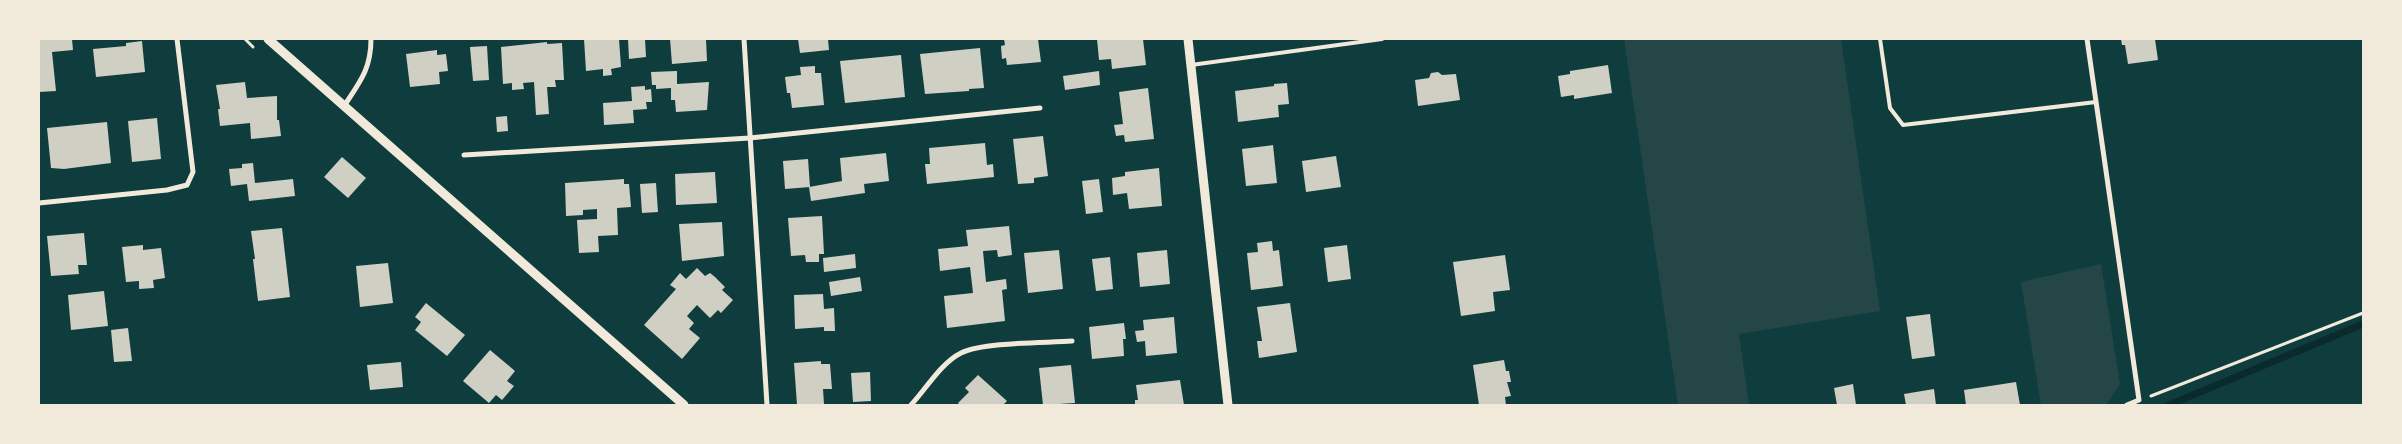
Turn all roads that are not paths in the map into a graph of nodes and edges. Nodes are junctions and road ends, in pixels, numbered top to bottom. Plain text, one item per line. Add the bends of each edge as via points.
1 (177, 39) edge
2 (268, 39) edge
3 (371, 39) edge
4 (744, 39) edge
5 (1188, 39) edge
6 (1382, 39) edge
7 (1880, 39) edge
8 (2087, 39) edge
9 (1191, 65) junction
10 (2096, 102) junction
11 (344, 106) junction
12 (1040, 108) dead end
13 (750, 138) junction
14 (464, 155) dead end
15 (39, 202) edge
16 (1072, 341) dead end
17 (684, 405) edge
18 (767, 405) edge
19 (911, 405) edge
20 (1228, 405) edge
21 (2127, 405) edge

1 - 15 street via 193,172 186,185 166,190
2 - 11 street
3 - 11 street via 371,56 364,76
4 - 13 street
5 - 9 street
6 - 9 lane
7 - 10 lane via 1890,108 1903,125
8 - 10 street
9 - 20 street
10 - 21 street via 2139,400
11 - 17 street
12 - 13 street
13 - 14 street
13 - 18 street
16 - 19 street via 976,348 961,353

